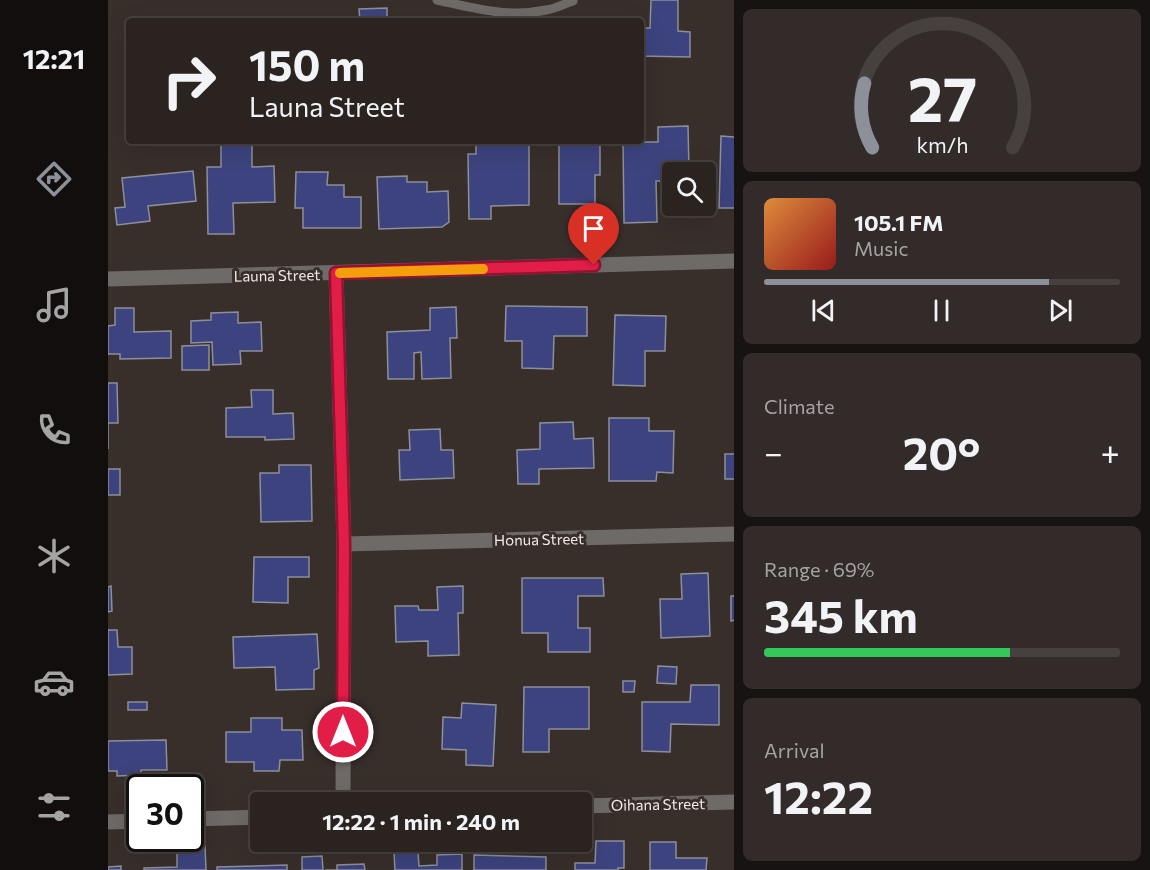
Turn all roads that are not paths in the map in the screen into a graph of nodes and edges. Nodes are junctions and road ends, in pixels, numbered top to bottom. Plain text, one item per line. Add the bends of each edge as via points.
1 (437, 0) edge
2 (573, 1) edge
3 (734, 261) edge
4 (336, 273) junction
5 (108, 279) edge
6 (734, 534) edge
7 (344, 544) junction
8 (343, 792) edge
9 (734, 802) edge
10 (592, 806) edge
11 (250, 817) edge
12 (204, 819) edge
13 (126, 821) edge
14 (108, 822) edge

1 - 2 lane via 499,13 547,10
3 - 4 street, Launa Street
4 - 5 street, Launa Street
4 - 7 street
6 - 7 street, Honua Street
7 - 8 street
9 - 10 street, Oihana Street
11 - 12 street
13 - 14 street

